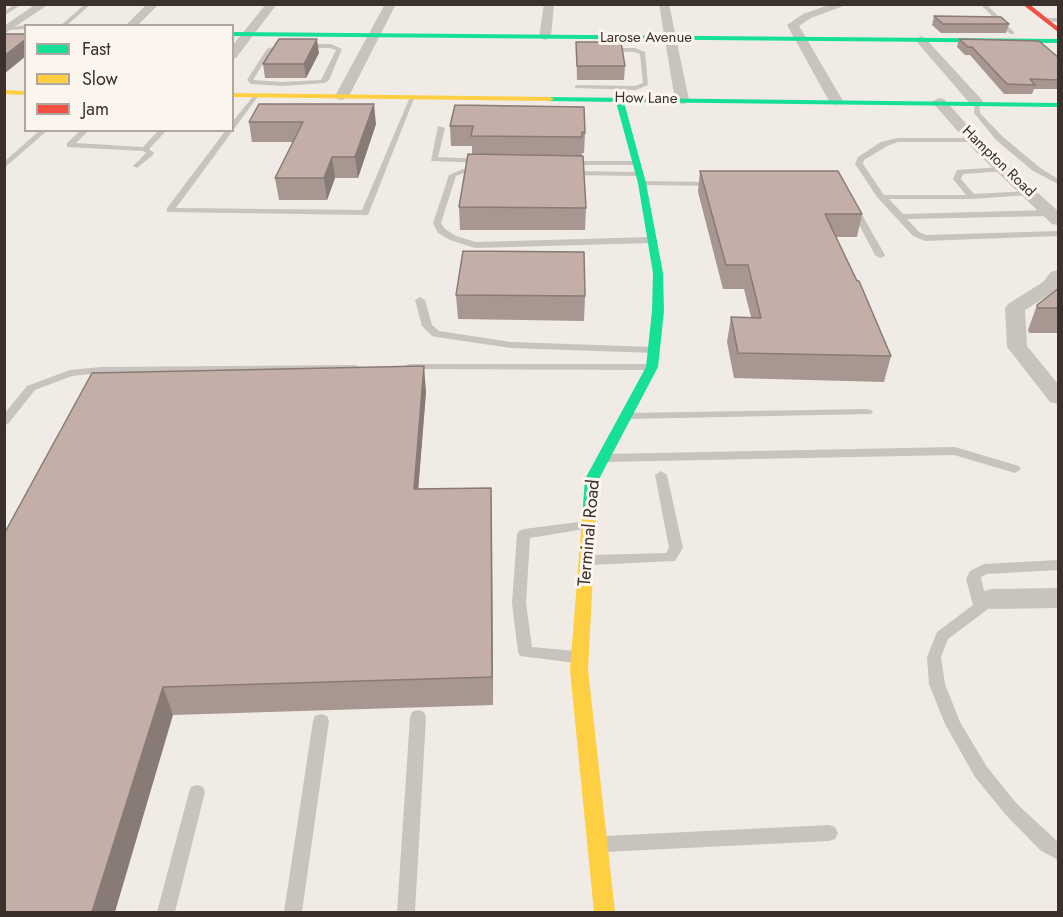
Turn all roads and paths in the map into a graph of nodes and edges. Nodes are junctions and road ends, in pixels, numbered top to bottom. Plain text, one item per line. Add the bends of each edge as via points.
1 (20, 4) edge
2 (44, 4) edge
3 (89, 4) edge
4 (154, 4) edge
5 (272, 4) edge
6 (391, 4) edge
7 (549, 4) edge
8 (664, 4) edge
9 (982, 4) edge
10 (1025, 4) edge
11 (841, 5) edge
12 (4, 14) edge
13 (64, 24) edge
14 (132, 24) edge
15 (1055, 25) edge
16 (24, 27) edge
17 (7, 29) edge
18 (1012, 33) dead end
19 (234, 34) edge
20 (249, 34) junction
21 (374, 35) junction
22 (545, 37) junction
23 (670, 38) junction
24 (799, 39) junction
25 (921, 40) junction
26 (1059, 41) edge
27 (601, 50) edge
28 (234, 53) edge
29 (577, 87) dead end
30 (279, 90) junction
31 (4, 92) edge
32 (24, 93) edge
33 (618, 93) junction
34 (234, 95) edge
35 (256, 95) junction
36 (342, 96) junction
37 (413, 97) junction
38 (682, 100) junction
39 (836, 101) junction
40 (939, 102) junction
41 (977, 103) junction
42 (1059, 105) edge
43 (234, 125) edge
44 (441, 128) dead end
45 (43, 132) edge
46 (84, 132) edge
47 (162, 132) edge
48 (229, 132) edge
49 (973, 140) junction
50 (145, 149) junction
51 (489, 161) edge
52 (561, 163) edge
53 (4, 166) edge
54 (137, 166) dead end
55 (1002, 169) junction
56 (487, 172) edge
57 (557, 173) edge
58 (639, 173) junction
59 (1059, 182) edge
60 (724, 184) edge
61 (1029, 194) junction
62 (848, 196) edge
63 (882, 197) junction
64 (972, 197) junction
65 (900, 217) junction
66 (1054, 217) edge
67 (1059, 234) edge
68 (651, 240) junction
69 (880, 255) dead end
70 (1059, 276) edge
71 (420, 300) dead end
72 (654, 350) junction
73 (400, 367) edge
74 (366, 368) edge
75 (652, 368) junction
76 (1058, 394) edge
77 (867, 412) dead end
78 (627, 416) junction
79 (4, 422) edge
80 (604, 458) junction
81 (1015, 470) dead end
82 (660, 475) dead end
83 (589, 524) junction
84 (587, 560) junction
85 (1059, 565) edge
86 (1059, 598) edge
87 (986, 602) junction
88 (580, 657) junction
89 (418, 717) dead end
90 (321, 722) dead end
91 (197, 792) dead end
92 (829, 833) dead end
93 (598, 844) junction
94 (1059, 852) edge
95 (166, 912) edge
96 (293, 912) edge
97 (406, 912) edge
98 (605, 912) edge

1 - 12 lane
2 - 17 street
3 - 13 lane
4 - 14 street
5 - 20 street
6 - 21 street
7 - 22 street
8 - 23 street
9 - 18 lane
10 - 15 street
11 - 24 street via 794,24
16 - 17 lane
19 - 20 street, Larose Avenue
20 - 21 street, Larose Avenue
20 - 28 street
21 - 22 street, Larose Avenue
21 - 36 street
22 - 23 street, Larose Avenue
23 - 24 street, Larose Avenue
23 - 38 street
24 - 25 street, Larose Avenue
24 - 39 street
25 - 26 street, Larose Avenue
25 - 41 street
27 - 33 lane via 643,53 646,84
29 - 33 lane
30 - 30 lane via 326,80 339,49 271,48 249,80
30 - 35 street, How Lane
30 - 36 street, How Lane
31 - 32 street
33 - 37 street, How Lane
33 - 38 street, How Lane
33 - 58 street, Terminal Road
34 - 35 street, How Lane
35 - 43 lane
36 - 37 street, How Lane
37 - 48 lane via 365,213 170,210
38 - 39 street, How Lane
39 - 40 street, How Lane
40 - 41 street, How Lane
40 - 49 street, Hampton Road
41 - 42 street, How Lane
41 - 59 lane via 977,113 999,138 1036,169
44 - 51 lane via 434,159
45 - 53 lane
46 - 50 lane via 70,145
47 - 50 lane
49 - 55 street, Hampton Road
49 - 63 lane via 897,140 876,149 859,164
50 - 54 lane via 150,153
52 - 58 lane
55 - 61 street, Hampton Road
55 - 64 lane via 960,172 957,179
56 - 68 lane via 463,171 453,175 437,224 441,231 475,244
57 - 58 lane
58 - 60 lane
58 - 68 street, Terminal Road
61 - 64 lane
61 - 66 street, Hampton Road
62 - 69 lane
63 - 64 lane
63 - 65 lane
65 - 66 lane
65 - 67 lane via 925,238
68 - 72 street, Terminal Road via 658,273
70 - 76 street via 1015,308 1017,347
71 - 72 lane via 427,326 436,334 511,345
72 - 75 street, Terminal Road
73 - 75 lane
74 - 79 lane via 70,373 31,388
75 - 78 street, Terminal Road
77 - 78 lane
78 - 80 street, Terminal Road
80 - 81 lane via 955,451
80 - 83 street, Terminal Road via 592,479
82 - 84 lane via 676,548 670,558
83 - 84 street, Terminal Road
83 - 88 lane via 524,534 520,591 525,652
84 - 88 street, Terminal Road
85 - 87 lane via 984,569 973,579
86 - 87 street
87 - 94 lane via 942,636 934,657 937,684 953,724 981,772 1011,809
88 - 93 street, Terminal Road
89 - 97 lane
90 - 96 lane
91 - 95 lane
92 - 93 lane
93 - 98 street, Terminal Road

